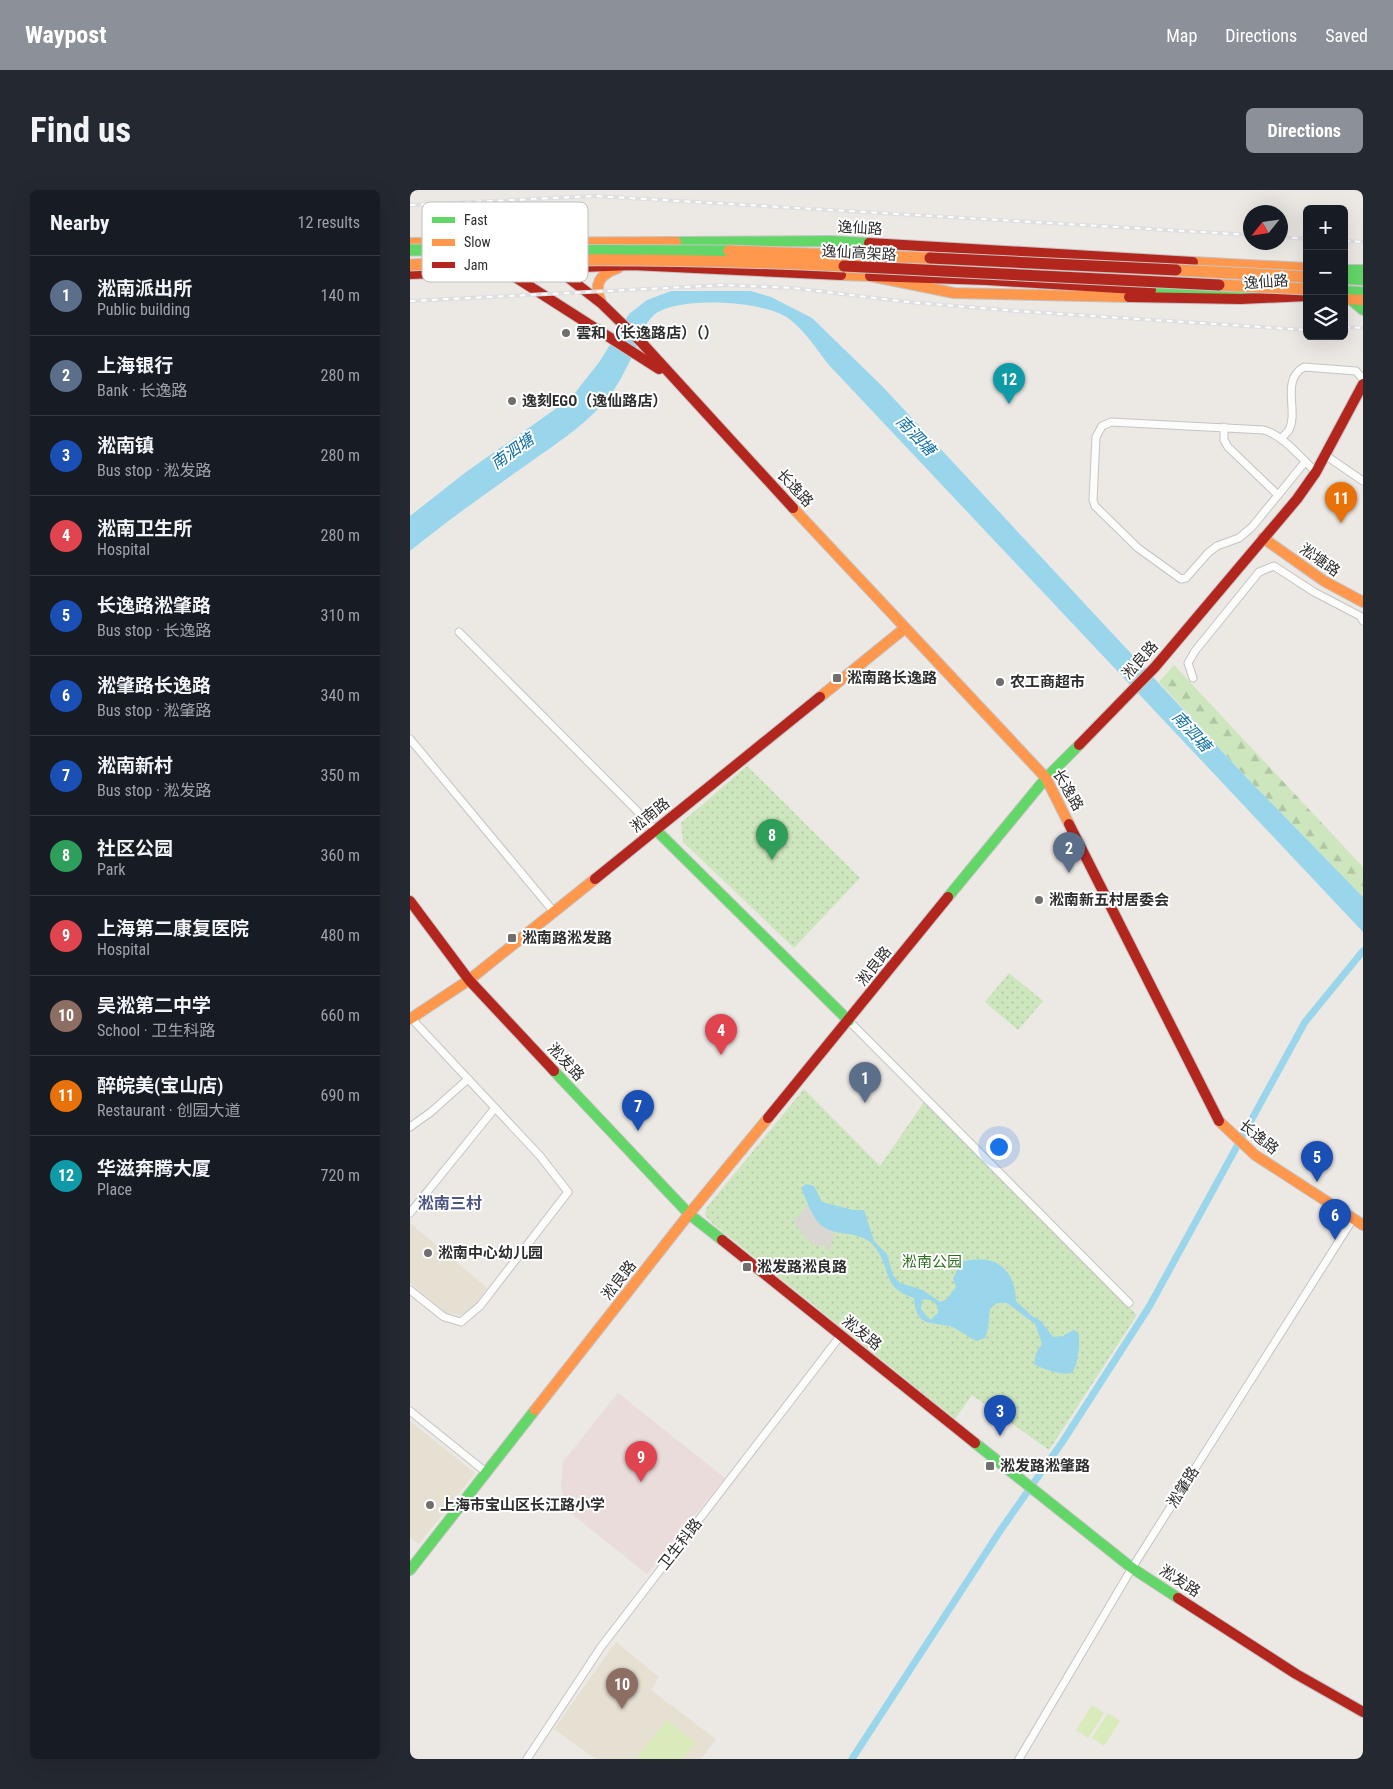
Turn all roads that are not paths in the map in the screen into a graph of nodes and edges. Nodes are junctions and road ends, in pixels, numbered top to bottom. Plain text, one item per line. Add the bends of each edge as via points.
1 (588, 242) edge
2 (588, 249) edge
3 (588, 260) edge
4 (626, 266) junction
5 (588, 267) edge
6 (1303, 268) edge
7 (1348, 270) edge
8 (1363, 270) edge
9 (870, 276) junction
10 (1303, 277) edge
11 (1348, 279) edge
12 (1363, 280) edge
13 (522, 282) edge
14 (573, 282) edge
15 (1272, 288) junction
16 (1303, 289) edge
17 (1303, 289) edge
18 (1363, 292) edge
19 (1348, 295) edge
20 (1303, 296) edge
21 (1348, 296) edge
22 (1348, 297) edge
23 (1363, 300) edge
24 (601, 303) junction
25 (1363, 310) edge
26 (670, 376) junction
27 (1363, 379) edge
28 (1363, 384) edge
29 (1224, 427) junction
30 (1281, 439) junction
31 (1325, 454) junction
32 (1305, 462) junction
33 (1316, 472) junction
34 (1363, 481) edge
35 (1278, 495) junction
36 (1263, 538) junction
37 (1363, 602) edge
38 (1363, 622) edge
39 (905, 628) junction
40 (459, 632) dead end
41 (1193, 678) dead end
42 (410, 738) edge
43 (1046, 778) junction
44 (656, 830) junction
45 (410, 901) edge
46 (554, 912) junction
47 (469, 980) junction
48 (411, 1019) edge
49 (849, 1021) junction
50 (468, 1079) junction
51 (495, 1108) junction
52 (410, 1127) edge
53 (412, 1208) edge
54 (689, 1214) junction
55 (1358, 1222) edge
56 (410, 1290) edge
57 (1129, 1303) dead end
58 (841, 1335) junction
59 (410, 1411) edge
60 (487, 1473) junction
61 (1132, 1568) junction
62 (410, 1570) edge
63 (1363, 1712) edge
64 (527, 1759) edge
65 (1019, 1759) edge

1 - 6 main road, 逸仙路 via 831,241
2 - 10 main road, 逸仙高架路, bridge via 900,256
3 - 15 main road, 逸仙高架路, bridge via 699,259
4 - 5 main road, 逸仙路
4 - 9 main road, 逸仙路
4 - 24 main road via 603,273 596,285
7 - 8 main road
9 - 15 main road, bridge via 940,277 1178,292 1238,292
9 - 17 main road, 逸仙路 via 937,268
9 - 20 main road, 逸仙路 via 954,293 1241,299
11 - 12 main road
13 - 26 main road, 长逸路
14 - 24 main road, 长逸路
15 - 16 main road, 逸仙高架路, bridge
18 - 19 main road
21 - 23 main road
22 - 25 main road
24 - 26 main road, 长逸路
26 - 39 main road, 长逸路
27 - 30 street via 1356,371 1304,367 1298,370 1292,380 1289,429
28 - 31 main road, 淞良路
29 - 30 street via 1264,430
29 - 35 street via 1224,440 1228,447
29 - 35 street via 1111,422 1102,426 1096,437 1094,503 1138,548 1182,579 1217,546 1239,538
30 - 32 street
31 - 33 main road, 淞良路
31 - 34 street
32 - 33 street
32 - 35 street
33 - 36 main road, 淞良路
36 - 37 main road, 淞塘路 via 1326,584
36 - 43 main road, 淞良路 via 1155,667
38 - 41 street via 1360,616 1274,566 1259,572 1196,651 1188,663
39 - 43 main road, 长逸路
39 - 44 main road, 淞南路
40 - 44 street
42 - 46 street
43 - 49 main road, 淞良路
43 - 55 main road, 长逸路 via 1216,1118 1247,1148
44 - 46 main road, 淞南路
44 - 49 main road
45 - 47 main road, 淞发路
46 - 47 main road, 淞南路
47 - 48 main road, 淞南路
47 - 54 main road, 淞发路
48 - 50 street
49 - 54 main road, 淞良路
49 - 57 street
50 - 51 street
50 - 52 street
51 - 53 street
51 - 56 street via 568,1192 480,1306 461,1322 444,1317
54 - 58 main road, 淞发路
54 - 60 main road, 淞良路
55 - 61 street, 淞肇路
58 - 61 main road, 淞发路
58 - 64 street, 卫生科路 via 601,1647
59 - 60 street
60 - 62 main road, 淞良路
61 - 63 main road, 淞发路 via 1296,1674
61 - 65 street, 淞肇路

